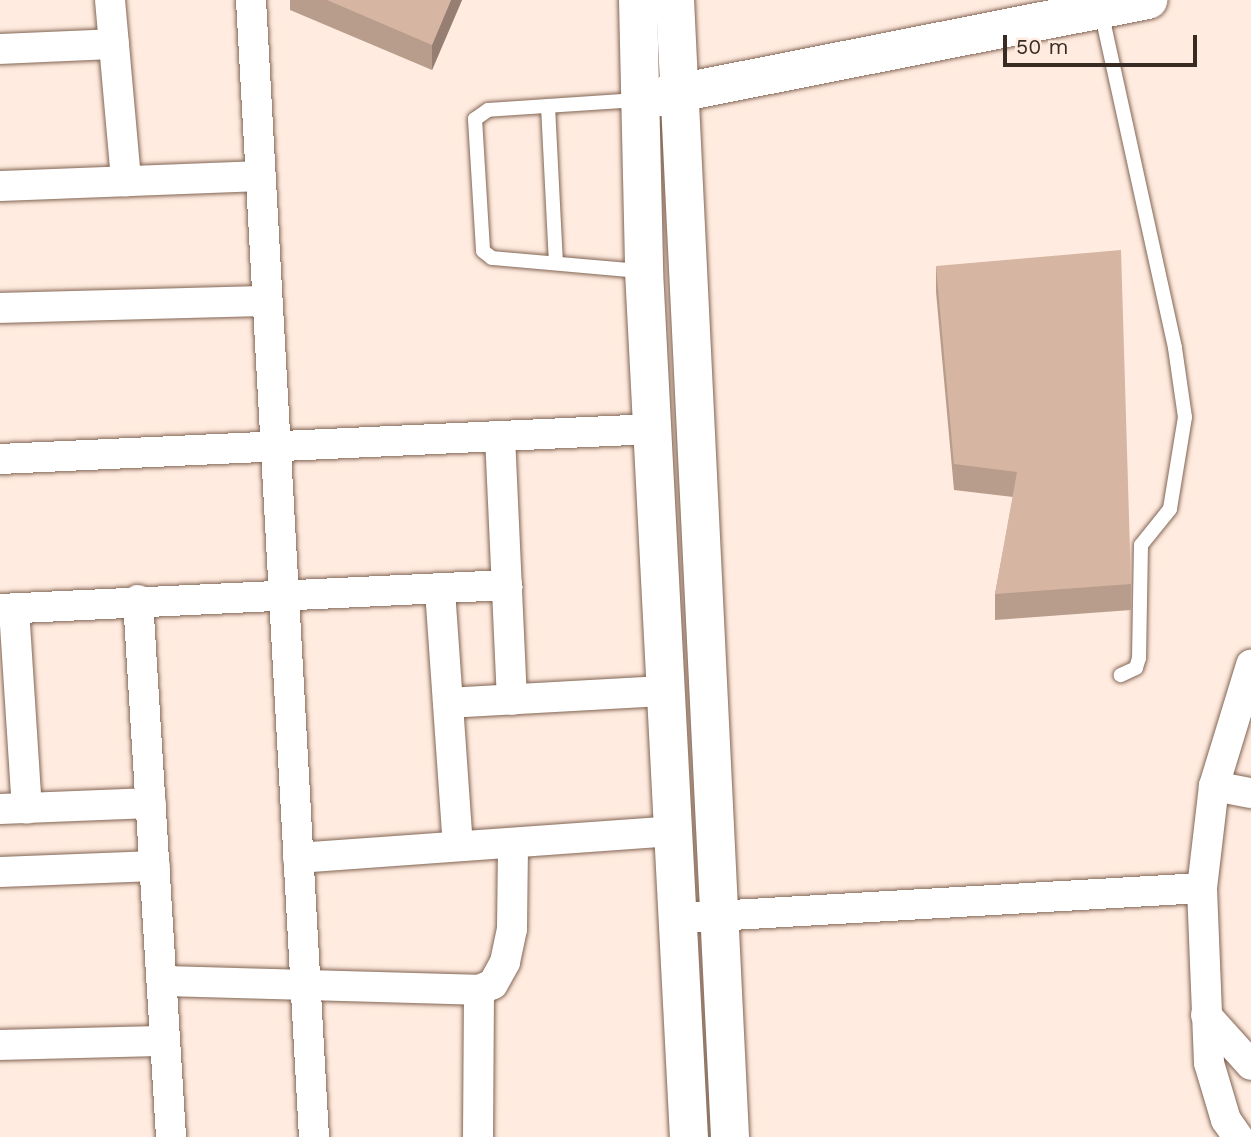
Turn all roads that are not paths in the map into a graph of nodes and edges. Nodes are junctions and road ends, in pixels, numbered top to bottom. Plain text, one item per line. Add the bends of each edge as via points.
1 (110, 0) edge
2 (251, 0) edge
3 (638, 0) edge
4 (675, 0) edge
5 (1149, 0) edge
6 (1101, 10) junction
7 (114, 44) junction
8 (0, 48) edge
9 (660, 96) junction
10 (548, 106) junction
11 (260, 176) junction
12 (126, 181) junction
13 (0, 186) edge
14 (556, 264) junction
15 (644, 271) junction
16 (267, 301) junction
17 (0, 308) edge
18 (692, 370) junction
19 (651, 374) junction
20 (654, 429) junction
21 (500, 436) junction
22 (276, 446) junction
23 (0, 459) edge
24 (697, 501) junction
25 (658, 504) junction
26 (507, 585) junction
27 (440, 590) junction
28 (284, 595) junction
29 (138, 600) junction
30 (7, 609) edge
31 (1251, 665) edge
32 (1121, 675) dead end
33 (666, 691) junction
34 (512, 700) junction
35 (448, 703) junction
36 (1214, 786) junction
37 (1251, 793) edge
38 (151, 803) junction
39 (13, 809) edge
40 (676, 831) junction
41 (458, 845) junction
42 (513, 845) junction
43 (298, 858) junction
44 (155, 866) junction
45 (0, 872) edge
46 (1202, 888) junction
47 (719, 914) junction
48 (680, 918) junction
49 (162, 981) junction
50 (305, 983) junction
51 (479, 990) junction
52 (1206, 1015) junction
53 (165, 1041) junction
54 (0, 1045) edge
55 (1251, 1065) edge
56 (171, 1137) edge
57 (314, 1137) edge
58 (478, 1137) edge
59 (689, 1137) edge
60 (730, 1137) edge
61 (1238, 1137) edge

1 - 7 street
2 - 11 street
3 - 9 main road
4 - 9 main road
5 - 6 main road
6 - 9 main road
6 - 32 lane via 1175,348 1185,417 1170,509 1141,545 1139,658 1136,668
7 - 8 street
7 - 12 street
9 - 10 lane
9 - 15 main road
9 - 18 main road
10 - 14 lane
10 - 14 lane via 488,110 475,119 480,242 492,258
11 - 12 street
11 - 16 street
12 - 13 street
14 - 15 lane
15 - 19 main road
16 - 17 street
16 - 22 street
18 - 19 main road
18 - 24 main road
19 - 20 main road
20 - 21 street
20 - 25 main road
21 - 22 street
21 - 26 street
22 - 23 street
22 - 28 street
24 - 25 main road
24 - 47 main road
25 - 33 main road
26 - 27 street
26 - 34 street
27 - 28 street
27 - 35 street
28 - 29 street
28 - 43 street
29 - 30 street
29 - 38 street
30 - 39 street
31 - 36 street
33 - 34 street
33 - 40 main road
34 - 35 street
35 - 41 street
36 - 37 street
36 - 46 street
38 - 39 street
38 - 44 street
40 - 42 street
40 - 48 main road
41 - 42 street
41 - 43 street
42 - 51 street via 512,929 505,962 493,984
43 - 50 street
44 - 45 street
44 - 49 street
46 - 47 street
46 - 52 street
47 - 48 street
47 - 60 main road
48 - 59 main road
49 - 50 street
49 - 53 street
50 - 51 street
50 - 57 street
51 - 58 street
52 - 55 street
52 - 61 street via 1209,1063 1226,1120
53 - 54 street
53 - 56 street

